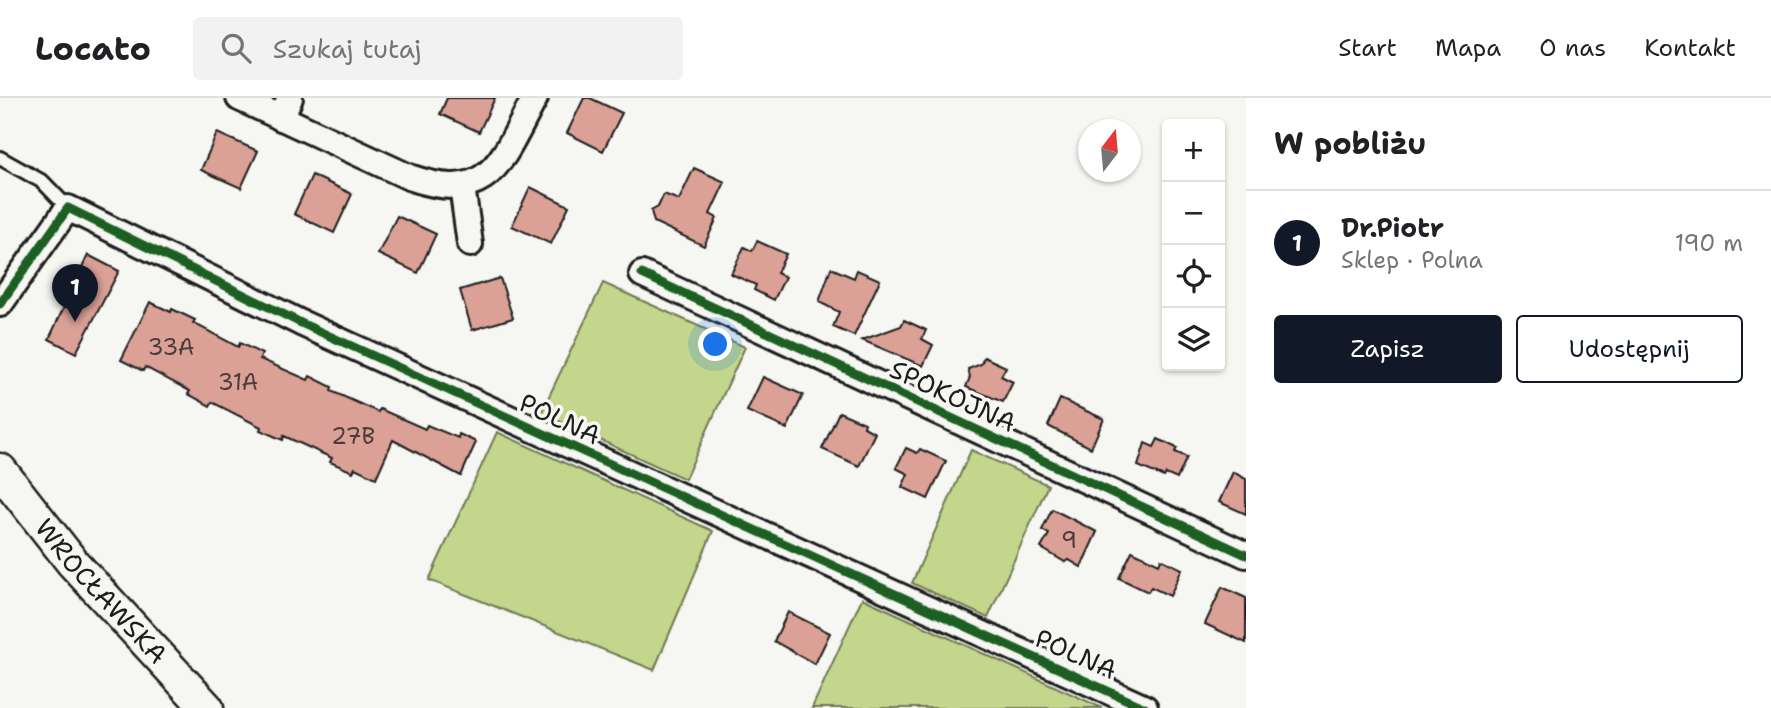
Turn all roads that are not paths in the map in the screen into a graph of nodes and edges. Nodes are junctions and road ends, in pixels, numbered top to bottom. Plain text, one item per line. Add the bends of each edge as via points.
1 (239, 98) edge
2 (535, 98) edge
3 (286, 108) edge
4 (0, 158) edge
5 (463, 187) junction
6 (68, 208) junction
7 (470, 244) dead end
8 (642, 274) dead end
9 (0, 303) edge
10 (0, 470) edge
11 (1246, 555) edge
12 (207, 708) edge
13 (1145, 708) edge

1 - 3 street
2 - 5 street via 498,165 480,181
3 - 5 street via 409,177 435,187
4 - 6 lane via 43,182
5 - 7 street
6 - 9 street
6 - 13 street, POLNA via 301,323
8 - 11 street, SPOKOJNA
10 - 12 street, WROCŁAWSKA via 73,563

